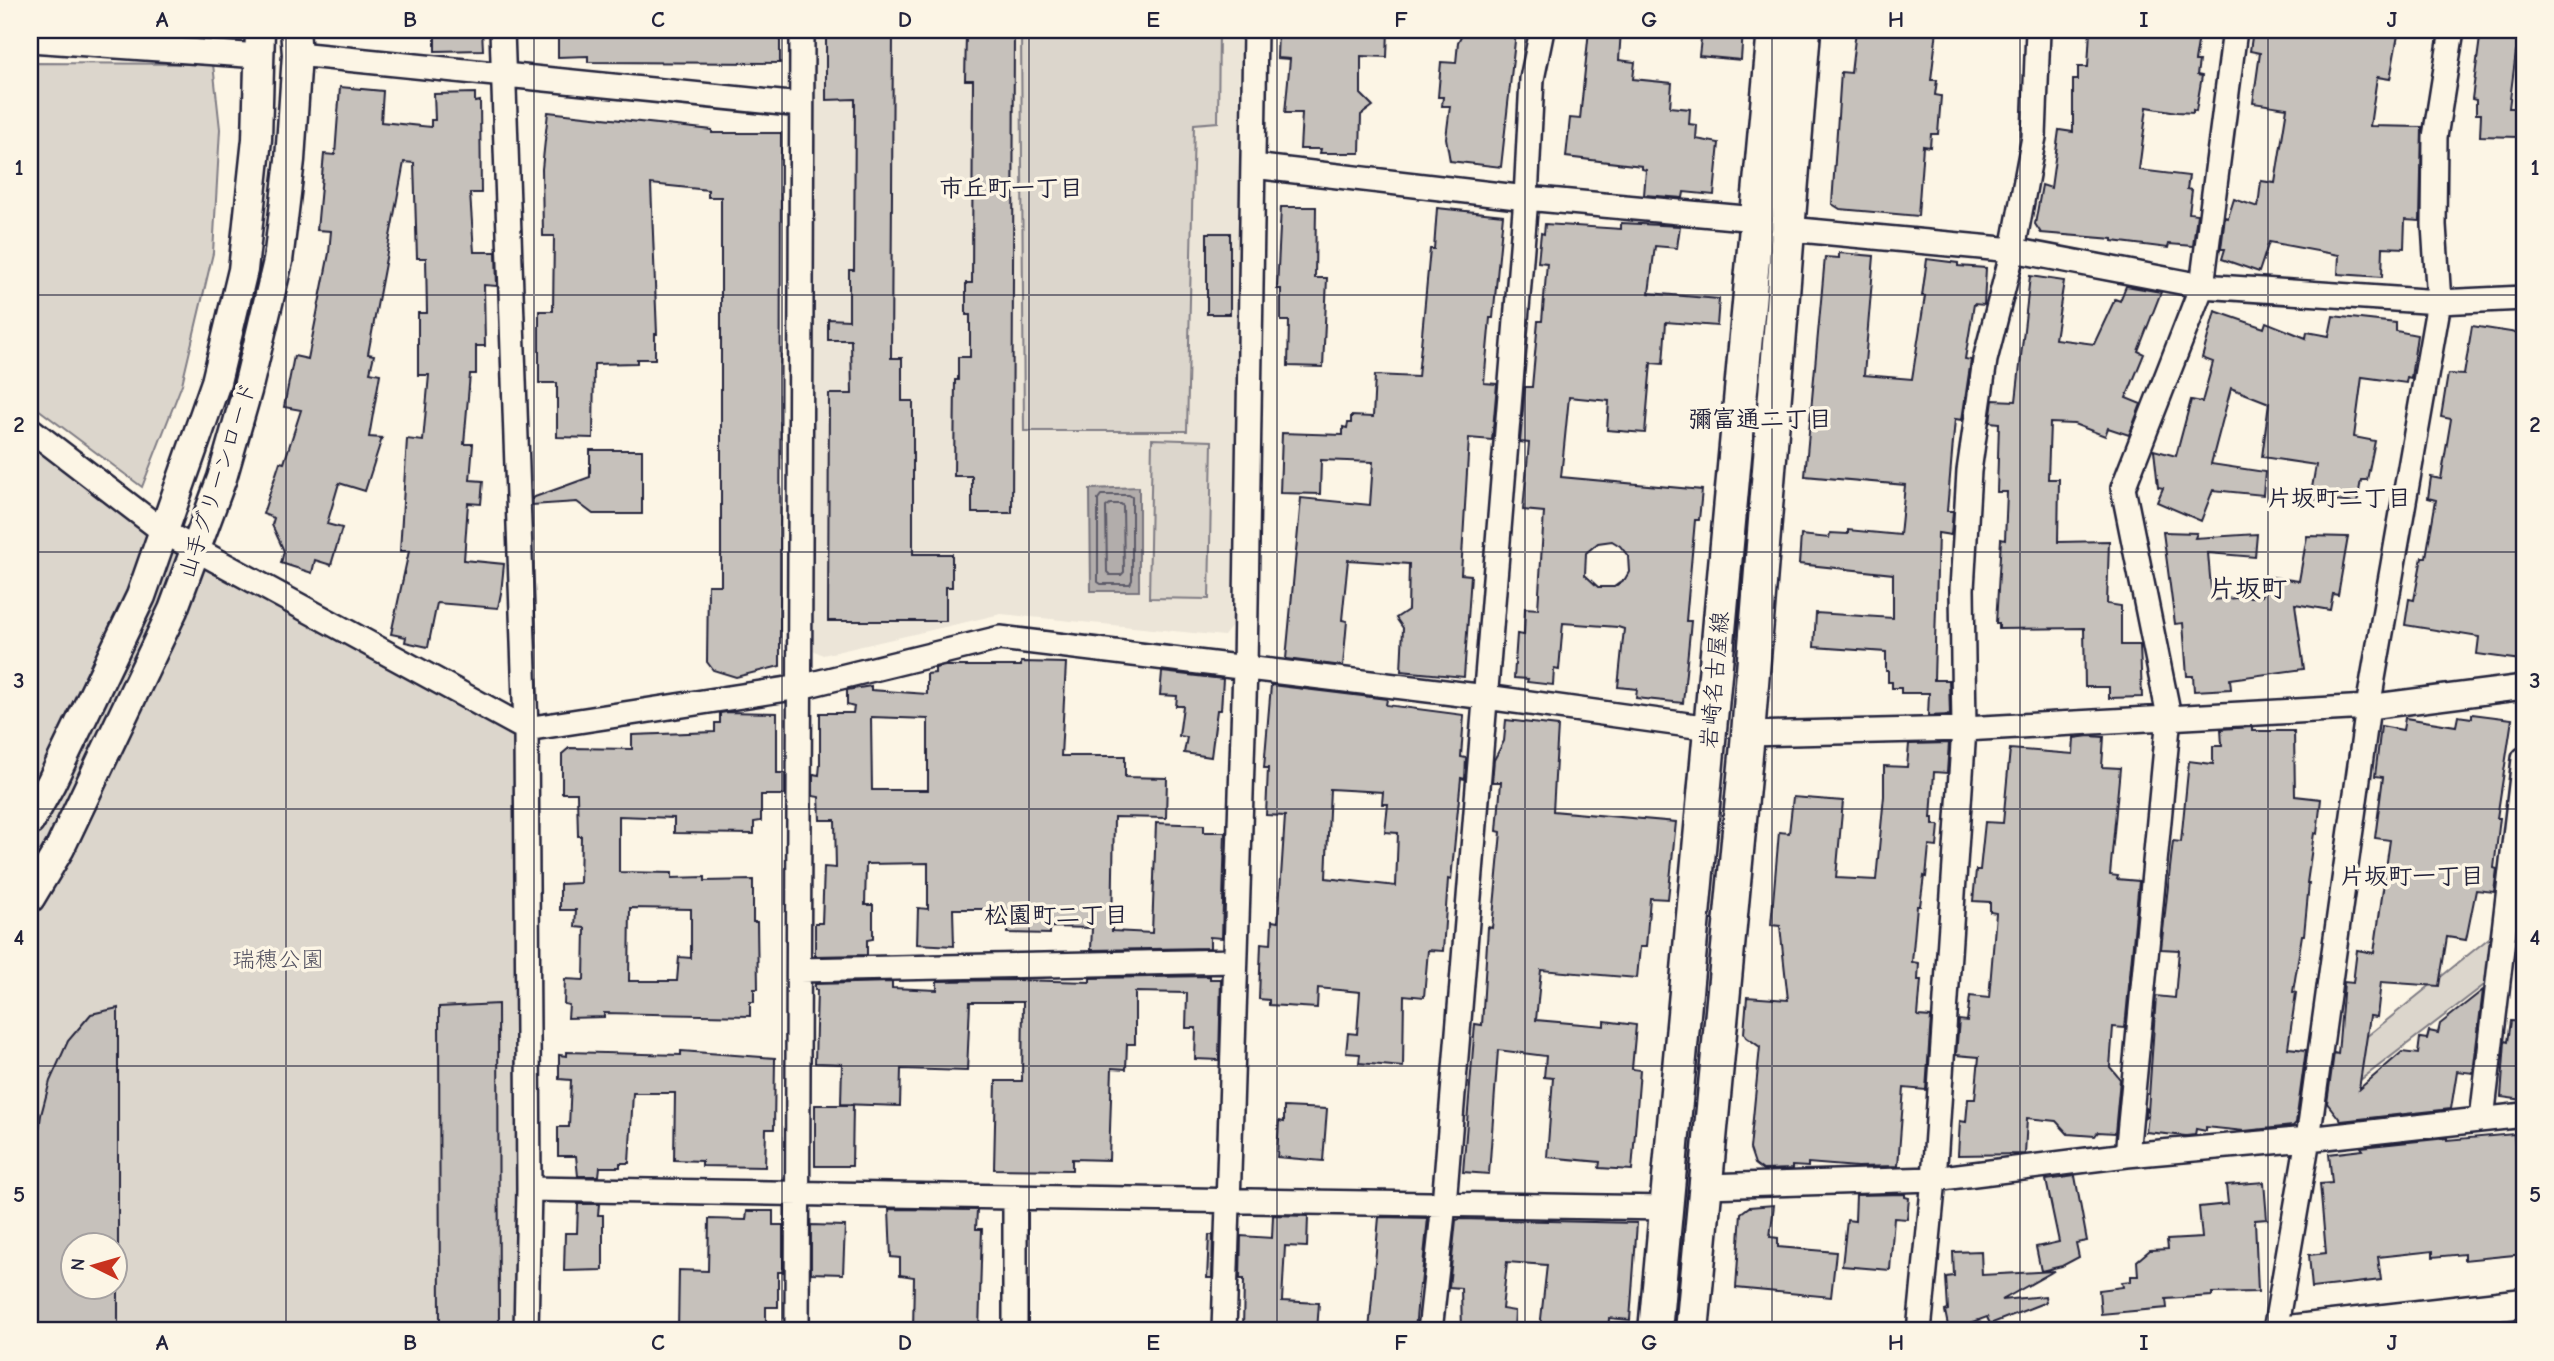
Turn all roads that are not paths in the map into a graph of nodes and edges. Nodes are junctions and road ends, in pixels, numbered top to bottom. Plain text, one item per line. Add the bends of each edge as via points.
1 (502, 30) edge
2 (802, 30) edge
3 (1255, 30) edge
4 (1542, 30) edge
5 (1774, 30) edge
6 (1804, 30) edge
7 (2038, 30) edge
8 (2235, 30) edge
9 (2452, 30) edge
10 (30, 40) edge
11 (296, 42) edge
12 (260, 43) edge
13 (504, 74) junction
14 (802, 105) junction
15 (1253, 166) junction
16 (1526, 198) junction
17 (1756, 219) junction
18 (1789, 229) junction
19 (2013, 250) junction
20 (2202, 286) junction
21 (2524, 298) edge
22 (2439, 302) junction
23 (30, 429) edge
24 (164, 532) junction
25 (196, 550) junction
26 (1245, 668) junction
27 (800, 687) junction
28 (2524, 687) edge
29 (1486, 697) junction
30 (2368, 707) junction
31 (2169, 716) junction
32 (1710, 728) junction
33 (526, 729) junction
34 (1964, 729) junction
35 (1748, 734) junction
36 (2524, 759) edge
37 (30, 821) edge
38 (30, 898) edge
39 (1236, 961) junction
40 (799, 970) junction
41 (2524, 1115) edge
42 (2482, 1119) junction
43 (2308, 1139) junction
44 (2127, 1154) junction
45 (1934, 1179) junction
46 (1705, 1186) junction
47 (529, 1189) junction
48 (798, 1194) junction
49 (1015, 1197) junction
50 (1227, 1200) junction
51 (1444, 1204) junction
52 (1667, 1208) junction
53 (2524, 1303) edge
54 (526, 1331) edge
55 (797, 1331) edge
56 (1015, 1331) edge
57 (1224, 1331) edge
58 (1430, 1331) edge
59 (1655, 1331) edge
60 (1692, 1331) edge
61 (1919, 1331) edge
62 (2277, 1331) edge

1 - 13 street
2 - 14 street
3 - 15 street
4 - 16 street via 1532,79
5 - 17 main road, 岩崎名古屋線
6 - 18 main road, 岩崎名古屋線
7 - 19 street via 2034,137
8 - 20 street
9 - 22 street via 2435,138
10 - 12 street
11 - 13 street
11 - 25 street, 山手グリーンロード via 290,160 278,261 247,391
12 - 24 street, 山手グリーンロード via 257,139 243,270 216,382
13 - 14 street
13 - 33 street
14 - 27 street
15 - 16 street
15 - 26 street
16 - 17 street
16 - 29 street
17 - 32 main road, 岩崎名古屋線
18 - 19 street
18 - 35 main road, 岩崎名古屋線
19 - 20 street
19 - 34 street via 1985,360 1969,471 1962,589
20 - 22 street
20 - 31 street via 2123,488
21 - 22 street
22 - 30 street
23 - 24 street
24 - 25 street
24 - 37 street, 山手グリーンロード via 141,596
25 - 33 street
25 - 38 street, 山手グリーンロード via 173,610 66,835
26 - 27 street via 1000,638
26 - 29 street
26 - 39 street
27 - 33 street
27 - 40 street
28 - 30 street
29 - 32 street
29 - 51 street
30 - 31 street
30 - 43 street
31 - 34 street
31 - 44 street
32 - 52 main road, 岩崎名古屋線
33 - 47 street
34 - 35 street
34 - 45 street
35 - 46 main road, 岩崎名古屋線
36 - 42 street
39 - 40 street
39 - 50 street
40 - 48 street
41 - 42 street
42 - 43 street
43 - 44 street
43 - 62 street
44 - 45 street
45 - 46 street
45 - 61 street
46 - 60 main road, 岩崎名古屋線
47 - 48 street
47 - 54 street
48 - 49 street
48 - 55 street
49 - 50 street
49 - 56 street
50 - 51 street
50 - 57 street
51 - 52 street
51 - 58 street
52 - 59 main road, 岩崎名古屋線
53 - 62 street

